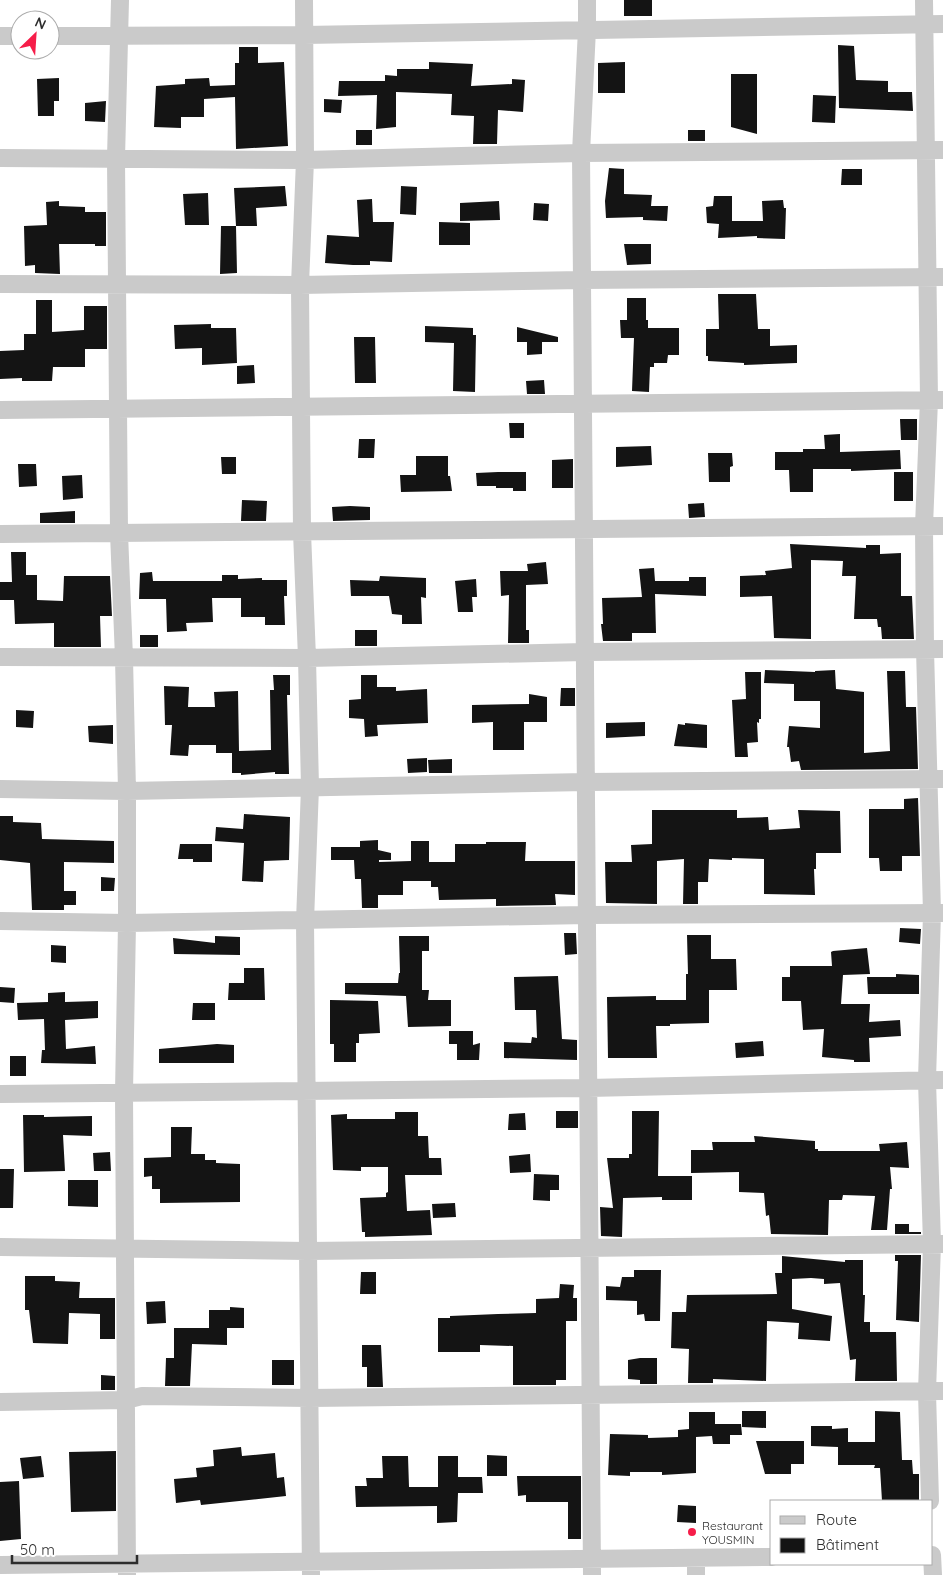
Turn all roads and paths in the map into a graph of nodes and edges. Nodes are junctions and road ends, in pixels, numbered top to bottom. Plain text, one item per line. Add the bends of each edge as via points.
1 (120, 0) edge
2 (304, 0) edge
3 (587, 0) edge
4 (924, 0) edge
5 (925, 24) junction
6 (943, 24) edge
7 (587, 29) junction
8 (304, 35) junction
9 (60, 36) edge
10 (119, 36) junction
11 (943, 150) edge
12 (925, 151) junction
13 (580, 153) junction
14 (0, 158) edge
15 (116, 158) junction
16 (305, 160) junction
17 (935, 278) edge
18 (582, 280) junction
19 (117, 283) junction
20 (0, 284) edge
21 (300, 285) junction
22 (936, 400) edge
23 (582, 404) junction
24 (300, 407) junction
25 (118, 409) junction
26 (0, 410) edge
27 (924, 526) junction
28 (943, 526) edge
29 (584, 529) junction
30 (302, 532) junction
31 (119, 533) junction
32 (0, 534) edge
33 (925, 649) junction
34 (943, 649) edge
35 (584, 652) junction
36 (0, 657) edge
37 (124, 658) junction
38 (307, 658) junction
39 (936, 779) edge
40 (586, 782) junction
41 (310, 788) junction
42 (0, 789) edge
43 (127, 791) junction
44 (937, 913) edge
45 (587, 915) junction
46 (0, 921) edge
47 (305, 921) junction
48 (127, 924) junction
49 (935, 1080) edge
50 (588, 1088) junction
51 (306, 1090) junction
52 (124, 1093) junction
53 (0, 1094) edge
54 (938, 1244) edge
55 (0, 1247) edge
56 (589, 1247) junction
57 (125, 1249) junction
58 (307, 1251) junction
59 (935, 1391) edge
60 (591, 1395) junction
61 (309, 1398) junction
62 (126, 1400) junction
63 (0, 1402) edge
64 (930, 1500) edge
65 (770, 1558) edge
66 (0, 1565) edge
67 (592, 1567) edge
68 (696, 1567) edge
69 (311, 1568) edge
70 (127, 1569) edge

1 - 10 street
2 - 8 street
3 - 7 street
4 - 5 street
5 - 6 street
5 - 7 street
5 - 12 street
7 - 8 street
7 - 13 street
8 - 10 street
8 - 16 street
9 - 10 street
10 - 15 street
11 - 12 street
12 - 13 street
12 - 17 street
13 - 16 street
13 - 18 street
14 - 15 street
15 - 16 street
15 - 19 street
16 - 21 street
17 - 18 street
17 - 22 street
18 - 21 street
18 - 23 street
19 - 20 street
19 - 21 street
19 - 25 street
21 - 24 street
22 - 23 street
22 - 27 street
23 - 24 street
23 - 29 street
24 - 25 street
24 - 30 street
25 - 26 street
25 - 31 street
27 - 28 street
27 - 29 street
27 - 33 street
29 - 30 street
29 - 35 street
30 - 31 street
30 - 38 street
31 - 32 street
31 - 37 street
33 - 34 street
33 - 35 street
33 - 39 street
35 - 38 street
35 - 40 street
36 - 37 street
37 - 38 street
37 - 43 street
38 - 41 street
39 - 40 street
39 - 44 street
40 - 41 street
40 - 45 street
41 - 43 street
41 - 47 street
42 - 43 street
43 - 48 street
44 - 45 street
44 - 49 street
45 - 47 street
45 - 50 street
46 - 48 street
47 - 48 street
47 - 51 street
48 - 52 street
49 - 50 street
49 - 54 street
50 - 51 street
50 - 56 street
51 - 52 street
51 - 58 street
52 - 53 street
52 - 57 street
54 - 56 street
54 - 59 street
55 - 57 street
56 - 58 street
56 - 60 street
57 - 58 street
57 - 62 street
58 - 61 street
59 - 60 street
59 - 64 street
60 - 61 street
60 - 67 street
61 - 62 street via 142,1396
61 - 69 street
62 - 63 street
62 - 70 street
65 - 68 street
66 - 70 street
67 - 68 street
67 - 69 street
69 - 70 street

